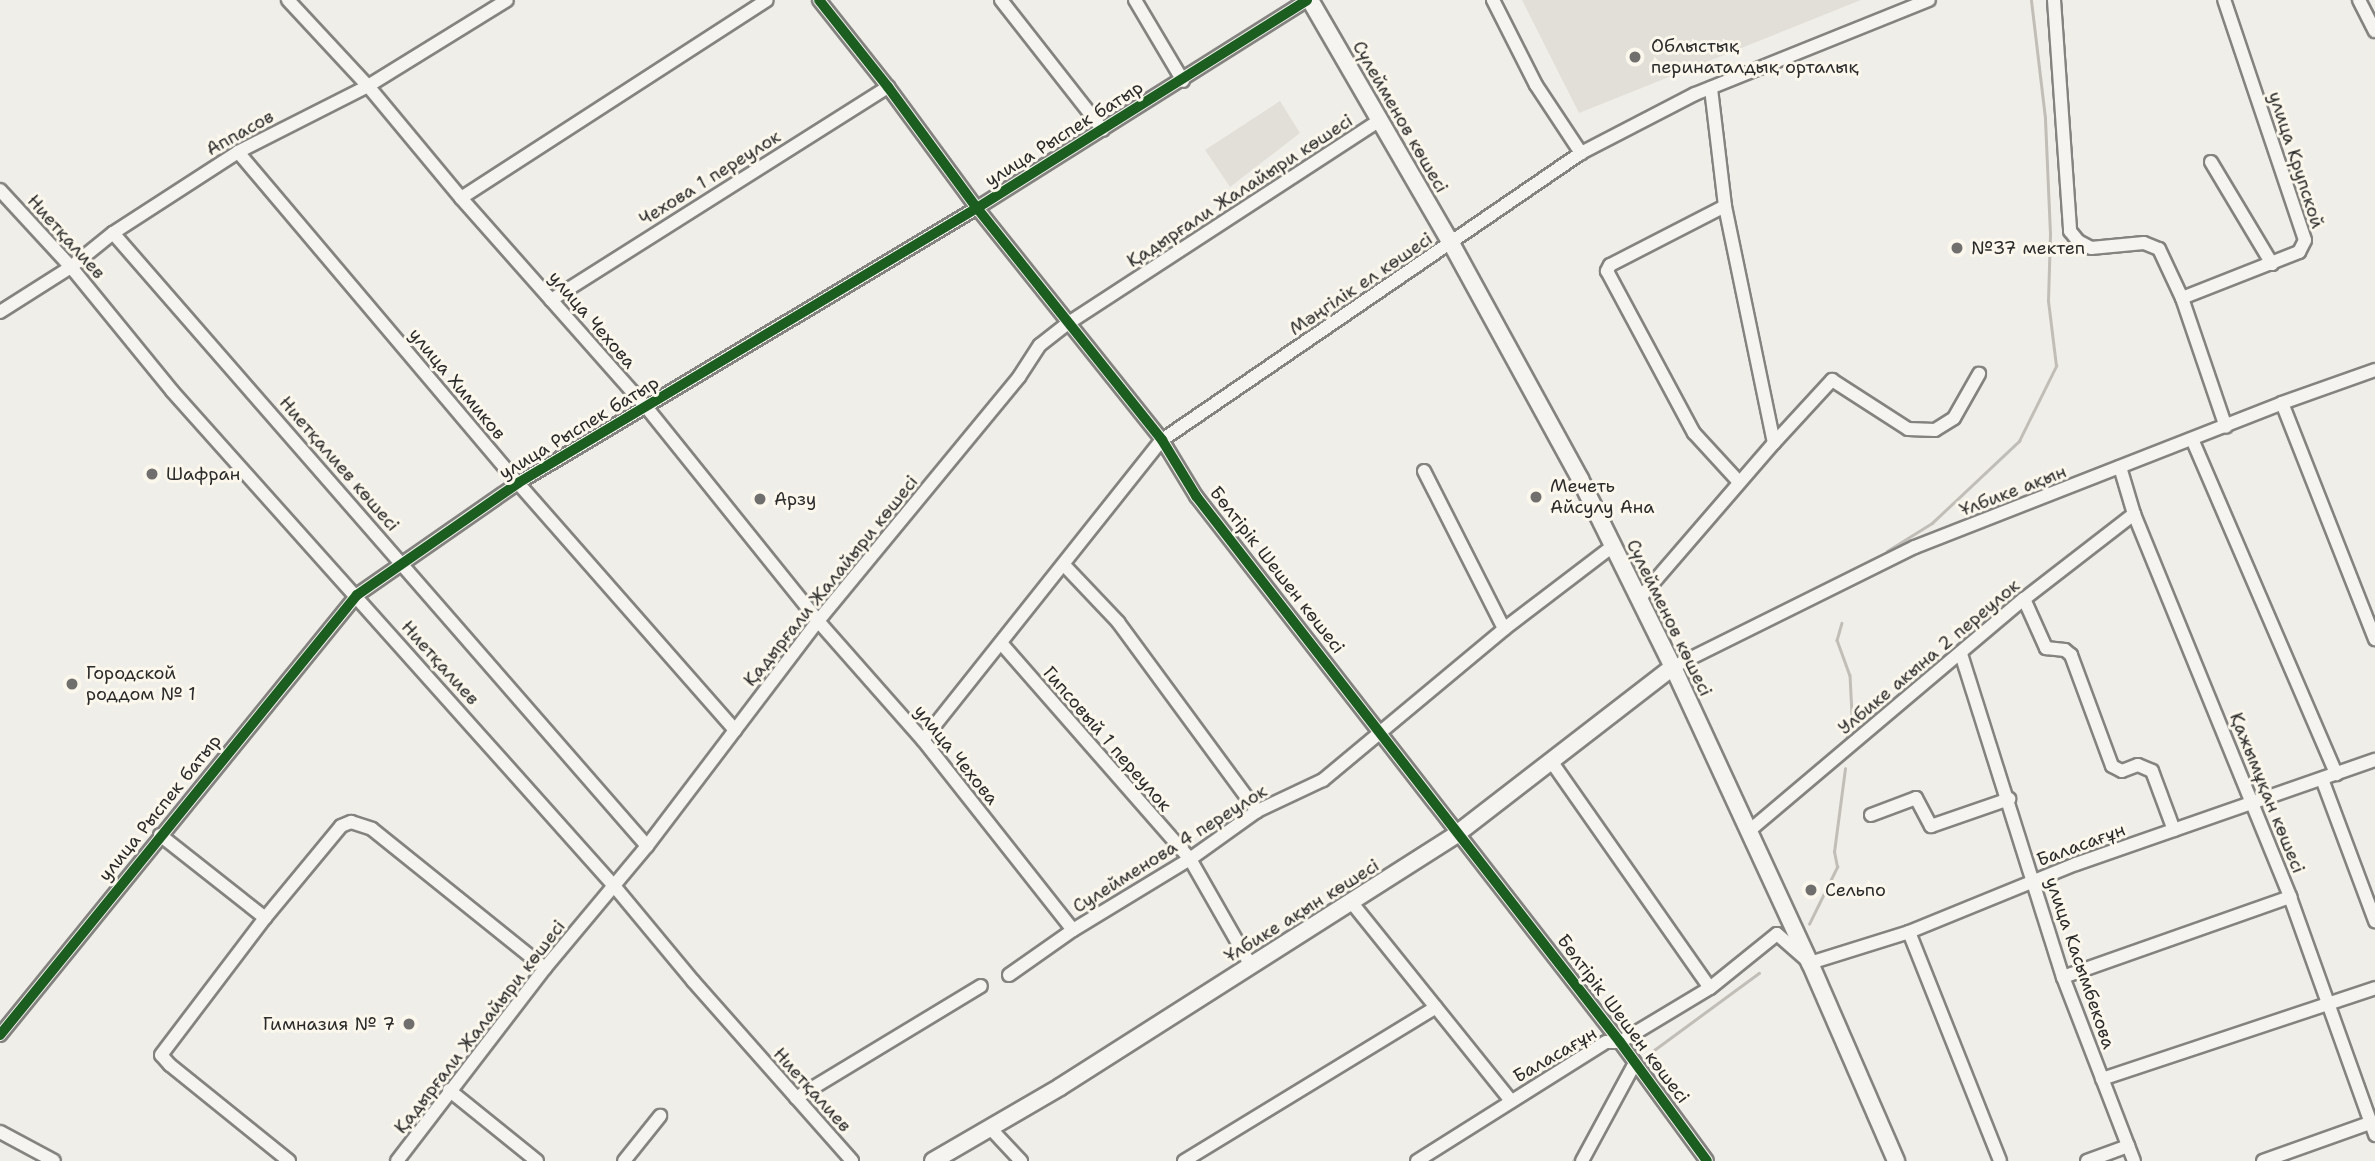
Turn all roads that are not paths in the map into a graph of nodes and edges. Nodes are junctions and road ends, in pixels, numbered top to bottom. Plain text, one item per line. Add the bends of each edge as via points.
1 (288, 0) edge
2 (507, 0) edge
3 (767, 0) edge
4 (819, 0) edge
5 (1001, 0) edge
6 (1135, 0) edge
7 (1308, 0) edge
8 (1493, 0) edge
9 (1929, 0) edge
10 (2054, 0) edge
11 (2224, 0) edge
12 (2359, 0) edge
13 (2375, 31) edge
14 (1183, 81) junction
15 (369, 86) junction
16 (888, 87) junction
17 (1711, 88) junction
18 (1380, 120) junction
19 (1103, 130) junction
20 (239, 152) junction
21 (1581, 153) junction
22 (2211, 162) dead end
23 (0, 190) edge
24 (461, 198) junction
25 (1725, 206) junction
26 (977, 208) junction
27 (113, 233) junction
28 (1451, 243) junction
29 (2272, 264) junction
30 (71, 267) junction
31 (2182, 298) junction
32 (551, 300) junction
33 (0, 312) edge
34 (1067, 324) junction
35 (2375, 370) edge
36 (1979, 374) dead end
37 (2282, 403) junction
38 (647, 408) junction
39 (2225, 427) junction
40 (2192, 439) junction
41 (1162, 440) junction
42 (1774, 443) junction
43 (2120, 467) junction
44 (1424, 471) dead end
45 (1739, 482) junction
46 (518, 483) junction
47 (2134, 513) junction
48 (1613, 546) junction
49 (402, 564) junction
50 (1064, 565) junction
51 (356, 595) junction
52 (1640, 598) junction
53 (2024, 599) junction
54 (818, 621) junction
55 (1504, 629) junction
56 (2375, 639) edge
57 (1001, 643) junction
58 (1961, 654) junction
59 (1673, 667) junction
60 (735, 730) junction
61 (1378, 735) junction
62 (923, 740) junction
63 (2375, 760) edge
64 (1551, 761) junction
65 (2336, 774) junction
66 (2322, 779) junction
67 (2008, 799) junction
68 (2253, 802) junction
69 (1257, 811) junction
70 (1871, 815) dead end
71 (2174, 830) junction
72 (1749, 831) junction
73 (1458, 833) junction
74 (160, 835) junction
75 (647, 846) junction
76 (1190, 859) junction
77 (2033, 881) junction
78 (615, 887) junction
79 (2290, 897) junction
80 (1352, 903) junction
81 (265, 918) junction
82 (2375, 921) edge
83 (1073, 930) junction
84 (1909, 932) junction
85 (1810, 963) junction
86 (1251, 966) junction
87 (545, 968) junction
88 (1009, 975) dead end
89 (2063, 977) junction
90 (981, 986) dead end
91 (1710, 988) junction
92 (2375, 988) edge
93 (2328, 1004) junction
94 (1436, 1007) junction
95 (0, 1035) edge
96 (1619, 1042) junction
97 (1635, 1063) junction
98 (2102, 1079) junction
99 (449, 1090) junction
100 (796, 1098) junction
101 (1511, 1101) junction
102 (660, 1116) dead end
103 (991, 1129) junction
104 (2372, 1129) edge
105 (0, 1132) edge
106 (2128, 1146) junction
107 (54, 1161) edge
108 (289, 1161) edge
109 (397, 1161) edge
110 (537, 1161) edge
111 (624, 1161) edge
112 (852, 1161) edge
113 (933, 1161) edge
114 (1021, 1161) edge
115 (1184, 1161) edge
116 (1417, 1161) edge
117 (1583, 1161) edge
118 (1707, 1161) edge
119 (1896, 1161) edge
120 (2000, 1161) edge
121 (2087, 1161) edge
122 (2134, 1161) edge
123 (2263, 1161) edge

1 - 15 street, улица Чехова
2 - 15 street, Аппасов
3 - 24 street
4 - 16 street, Бөлтірік Шешен көшесі
5 - 19 street
6 - 14 street
7 - 14 street, улица Рыспек батыр
7 - 18 main road, Сүлейменов көшесі
8 - 21 street via 1536,85
9 - 17 street, Мәңгілік ел көшесі
10 - 31 street via 2070,231 2077,241 2091,247 2152,245 2159,249
11 - 29 street, улица Крупской via 2304,232 2299,252
12 - 13 street
14 - 19 street, улица Рыспек батыр
15 - 20 street, Аппасов
15 - 24 street, улица Чехова
16 - 26 street, Бөлтірік Шешен көшесі
16 - 32 street, Чехова 1 переулок
17 - 21 street, Мәңгілік ел көшесі
17 - 25 street
18 - 28 main road, Сүлейменов көшесі
18 - 34 street, Қадырғали Жалайыри көшесі
19 - 26 street, улица Рыспек батыр
20 - 27 street, Аппасов
20 - 46 street, улица Химиков
21 - 28 street, Мәңгілік ел көшесі
22 - 29 street
23 - 30 street, Ниетқалиев
24 - 32 street, улица Чехова
25 - 42 street
25 - 45 street via 1610,265 1607,277 1694,433
26 - 34 street, Бөлтірік Шешен көшесі
26 - 38 street, улица Рыспек батыр
27 - 30 street, Аппасов
27 - 49 street, Ниетқалиев көшесі
28 - 41 street, Мәңгілік ел көшесі
28 - 48 main road, Сүлейменов көшесі
29 - 31 street, улица Крупской
30 - 33 street, Аппасов
30 - 51 street, Ниетқалиев via 172,391
31 - 39 street
32 - 38 street, улица Чехова
34 - 41 street, Бөлтірік Шешен көшесі
34 - 54 street, Қадырғали Жалайыри көшесі via 1040,345 1020,377
35 - 37 street, Ұлбике ақын
36 - 42 street via 1954,418 1935,430 1908,429 1832,380
37 - 39 street, Ұлбике ақын
37 - 56 street
38 - 46 street, улица Рыспек батыр
38 - 54 street, улица Чехова
39 - 40 street, Ұлбике ақын
40 - 43 street, Ұлбике ақын
40 - 65 street
41 - 50 street, Мәңгілік ел көшесі
41 - 61 street, Бөлтірік Шешен көшесі via 1196,496 1347,688
42 - 45 street
43 - 47 street, Қажымұқан көшесі
43 - 59 street, Ұлбике ақын via 1915,547
44 - 55 street
45 - 52 street
46 - 49 street, улица Рыспек батыр
46 - 60 street, улица Химиков
47 - 53 street, Улбике акына 2 переулок
47 - 68 street, Қажымұқан көшесі
48 - 52 main road, Сүлейменов көшесі
48 - 55 street, Сулейменова 4 переулок
49 - 51 street, улица Рыспек батыр
49 - 75 street, Ниетқалиев көшесі
50 - 57 street, Мәңгілік ел көшесі
50 - 69 street via 1118,622
51 - 74 street, улица Рыспек батыр
51 - 78 street, Ниетқалиев
52 - 59 main road, Сүлейменов көшесі
53 - 58 street, Улбике акына 2 переулок
53 - 71 street via 2046,648 2071,655 2112,765 2122,771 2138,765 2152,771
54 - 60 street, Қадырғали Жалайыри көшесі
54 - 62 street, улица Чехова
55 - 61 street, Сулейменова 4 переулок
57 - 62 street, Мәңгілік ел көшесі
57 - 76 street, Гипсовый 1 переулок
58 - 67 street, улица Касымбекова
58 - 72 street, Улбике акына 2 переулок
59 - 64 main road, Ұлбике ақын көшесі
59 - 72 main road, Сүлейменов көшесі
60 - 75 street, Қадырғали Жалайыри көшесі
61 - 69 street, Сулейменова 4 переулок via 1323,780
61 - 73 street, Бөлтірік Шешен көшесі
62 - 83 street, улица Чехова
63 - 65 street, Баласағұн
64 - 73 main road, Ұлбике ақын көшесі
64 - 91 street
65 - 66 street, Баласағұн
66 - 68 street, Баласағұн
66 - 82 street
67 - 70 street via 1931,826 1916,798
67 - 77 street, улица Касымбекова
68 - 71 street, Баласағұн
68 - 79 street, Қажымұқан көшесі
69 - 76 street, Сулейменова 4 переулок
71 - 77 street, Баласағұн
72 - 85 main road, Сүлейменов көшесі
73 - 80 main road, Ұлбике ақын көшесі
73 - 96 street, Бөлтірік Шешен көшесі
74 - 81 street
74 - 95 street, улица Рыспек батыр
75 - 78 street, Қадырғали Жалайыри көшесі
76 - 83 street, Сулейменова 4 переулок
76 - 86 street, Гипсовый 1 переулок
77 - 84 street, Баласағұн
77 - 89 street, улица Касымбекова
78 - 87 street, Қадырғали Жалайыри көшесі
78 - 100 street, Ниетқалиев
79 - 89 street
79 - 93 street, Қажымұқан көшесі
80 - 86 main road, Ұлбике ақын көшесі
80 - 94 street
81 - 87 street via 341,826 351,822 372,830
81 - 108 street via 161,1055
83 - 88 street, Сулейменова 4 переулок
84 - 85 street, Баласағұн
84 - 120 street
85 - 91 street, Баласағұн via 1777,934
85 - 119 main road, Сүлейменов көшесі
86 - 103 main road, Ұлбике ақын көшесі
87 - 99 street, Қадырғали Жалайыри көшесі
89 - 98 street, улица Касымбекова
90 - 100 street
91 - 96 street, Баласағұн
92 - 93 street
93 - 98 street
93 - 104 street, Қажымұқан көшесі
94 - 101 street
94 - 115 street
96 - 97 street, Бөлтірік Шешен көшесі
96 - 101 street, Баласағұн via 1606,1042
97 - 117 street
97 - 118 street, Бөлтірік Шешен көшесі
98 - 106 street, улица Касымбекова
99 - 109 street, Қадырғали Жалайыри көшесі
99 - 110 street
100 - 112 street, Ниетқалиев
101 - 116 street, Баласағұн
102 - 111 street
103 - 113 main road, Ұлбике ақын көшесі
103 - 114 street
104 - 123 street
105 - 107 street
106 - 121 street
106 - 122 street, улица Касымбекова

